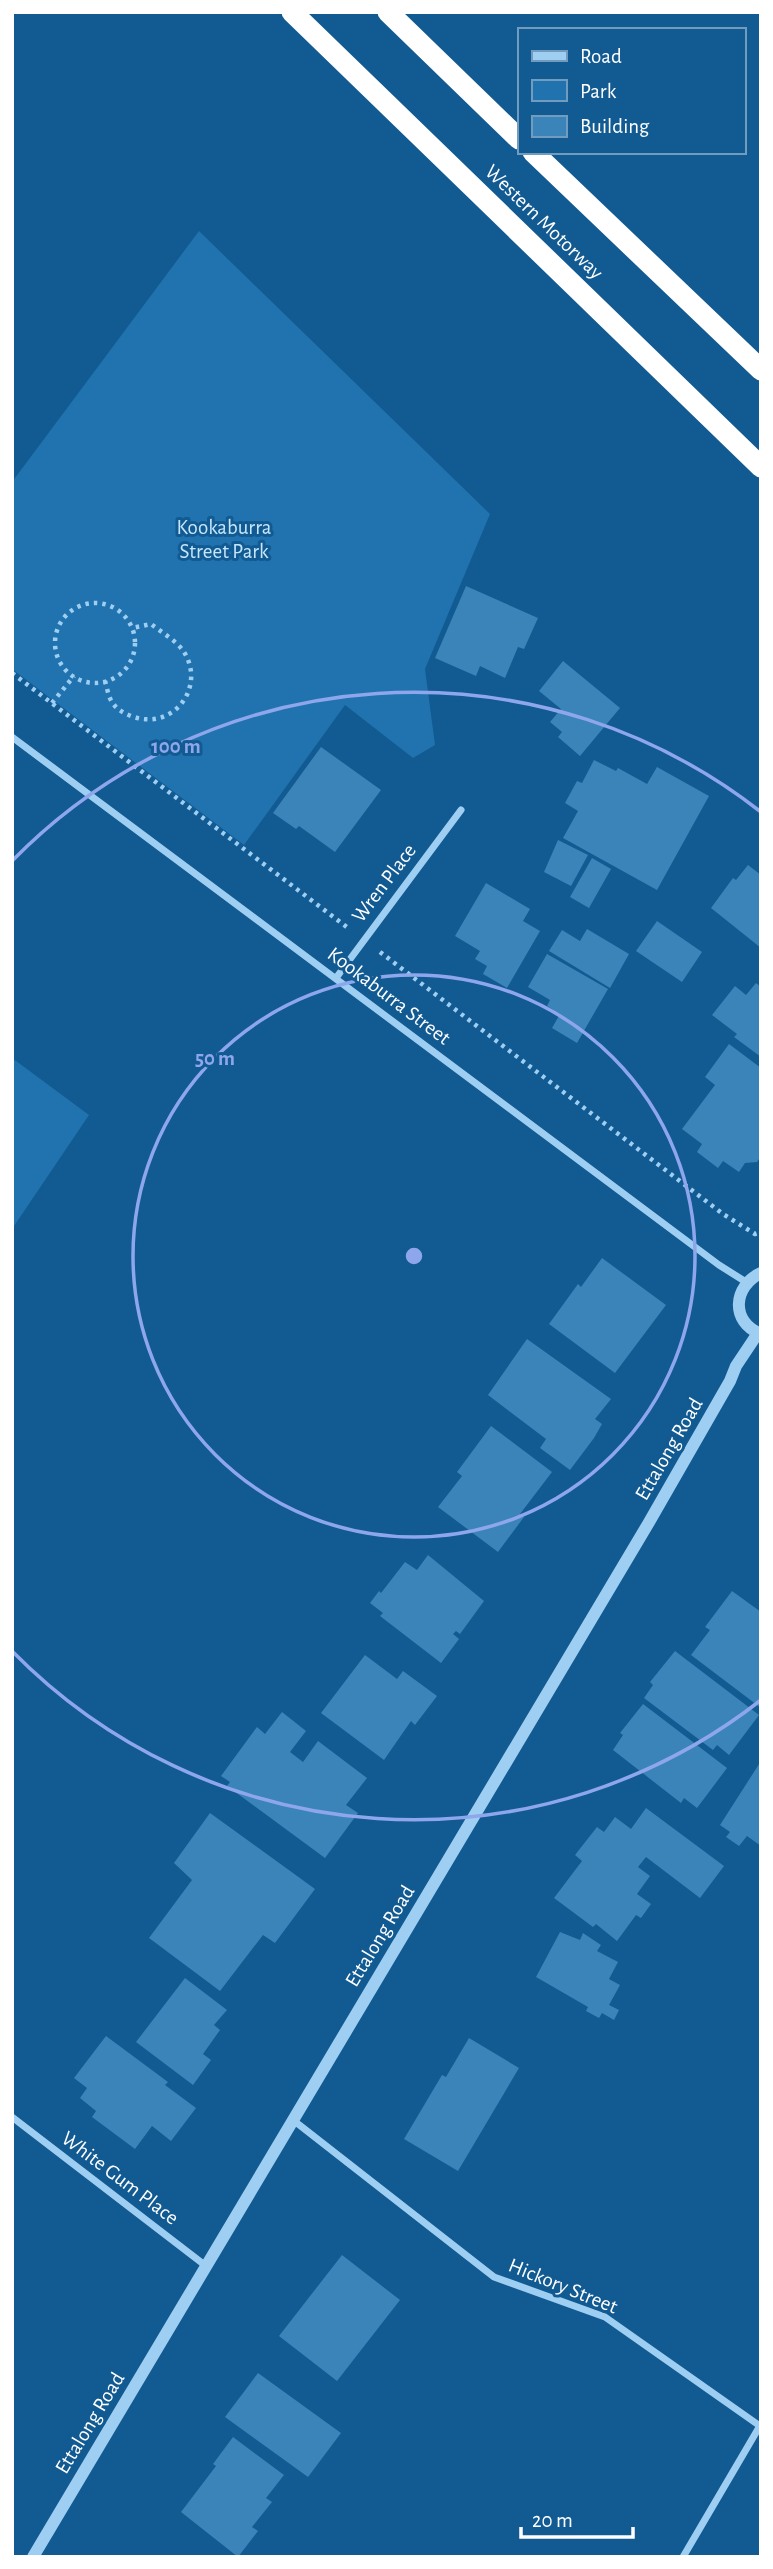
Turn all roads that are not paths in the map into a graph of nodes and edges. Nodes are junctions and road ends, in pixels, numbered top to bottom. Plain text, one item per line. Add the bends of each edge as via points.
1 (292, 12) edge
2 (388, 12) edge
3 (518, 138) edge
4 (535, 154) edge
5 (761, 370) edge
6 (761, 467) edge
7 (12, 737) edge
8 (461, 810) dead end
9 (336, 978) junction
10 (761, 1273) edge
11 (746, 1282) junction
12 (759, 1334) edge
13 (12, 2117) edge
14 (293, 2120) junction
15 (206, 2266) junction
16 (760, 2425) edge
17 (33, 2557) edge
18 (683, 2557) edge

1 - 6 highway, Western Motorway
2 - 3 highway, Western Motorway
4 - 5 highway, Western Motorway
7 - 9 street, Kookaburra Street
8 - 9 street, Wren Place
9 - 11 street, Kookaburra Street
10 - 11 street
11 - 12 street via 740,1292 739,1312
12 - 14 street, Ettalong Road
13 - 15 street, White Gum Place
14 - 15 street, Ettalong Road
14 - 16 street, Hickory Street via 494,2277 605,2317
15 - 17 street, Ettalong Road
16 - 18 street

